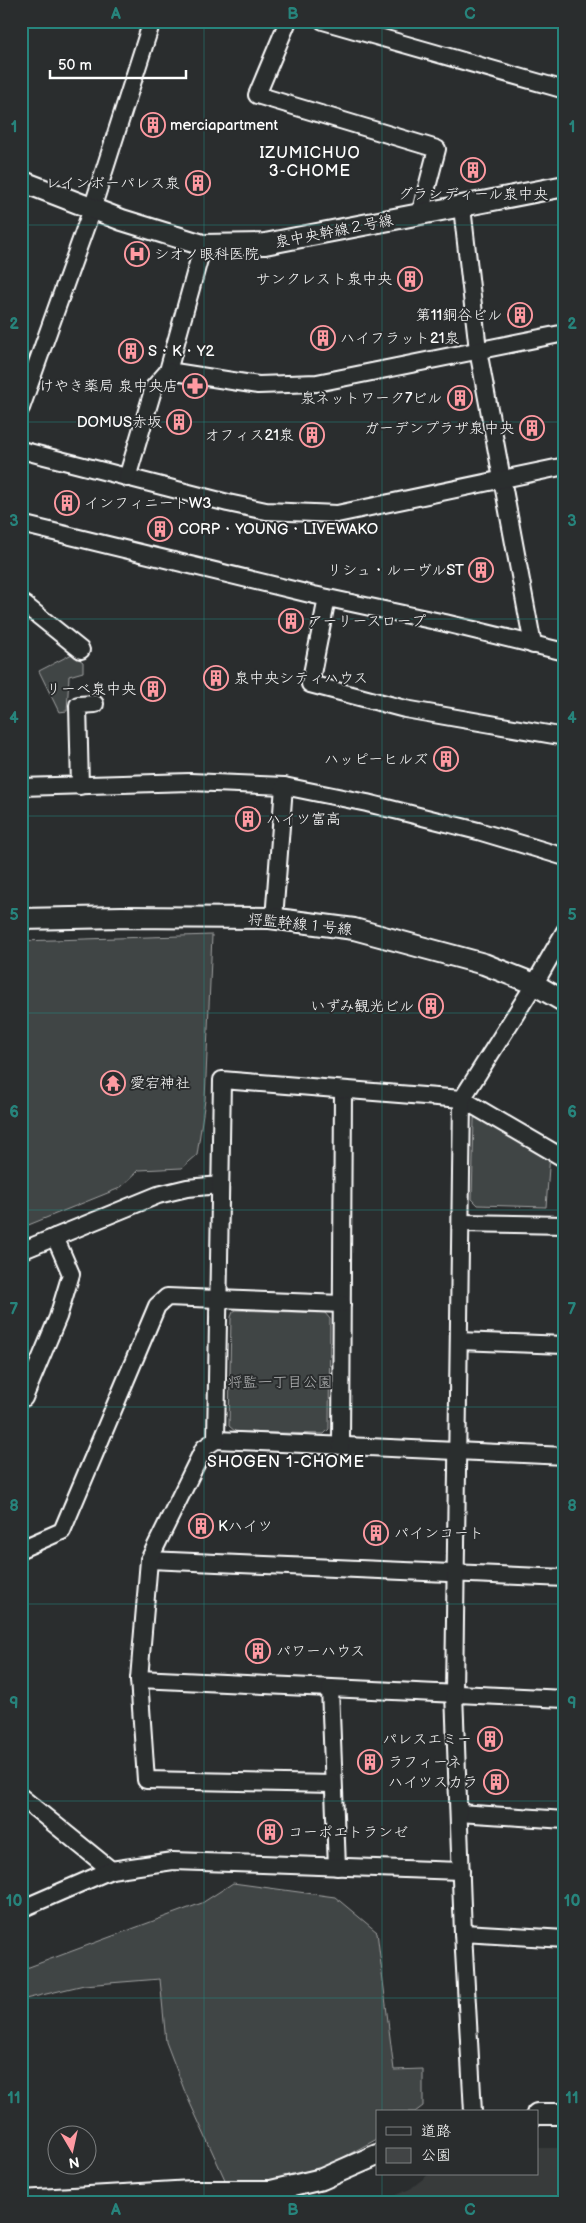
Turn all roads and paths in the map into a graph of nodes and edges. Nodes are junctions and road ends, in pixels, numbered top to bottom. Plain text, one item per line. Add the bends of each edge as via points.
1 (152, 21) edge
2 (288, 21) edge
3 (333, 22) edge
4 (565, 90) edge
5 (21, 181) edge
6 (565, 186) edge
7 (462, 207) junction
8 (92, 209) junction
9 (420, 214) junction
10 (203, 245) junction
11 (565, 333) edge
12 (478, 350) junction
13 (168, 371) junction
14 (21, 408) edge
15 (21, 450) edge
16 (565, 466) edge
17 (128, 478) junction
18 (503, 478) junction
19 (21, 524) edge
20 (327, 598) junction
21 (21, 607) edge
22 (533, 645) junction
23 (81, 650) dead end
24 (565, 652) edge
25 (95, 704) dead end
26 (565, 737) edge
27 (80, 786) junction
28 (284, 786) junction
29 (21, 787) edge
30 (565, 857) edge
31 (21, 919) edge
32 (274, 919) junction
33 (565, 931) edge
34 (534, 985) junction
35 (565, 1002) edge
36 (343, 1090) junction
37 (462, 1099) junction
38 (565, 1159) edge
39 (220, 1185) junction
40 (461, 1223) junction
41 (565, 1224) edge
42 (55, 1237) junction
43 (21, 1251) edge
44 (218, 1299) junction
45 (342, 1304) junction
46 (459, 1341) junction
47 (565, 1345) edge
48 (21, 1398) edge
49 (216, 1440) junction
50 (341, 1446) junction
51 (458, 1451) junction
52 (565, 1456) edge
53 (21, 1549) edge
54 (149, 1560) junction
55 (456, 1573) junction
56 (565, 1578) edge
57 (139, 1679) junction
58 (330, 1688) junction
59 (454, 1693) junction
60 (565, 1699) edge
61 (334, 1784) junction
62 (21, 1797) edge
63 (459, 1813) junction
64 (565, 1820) edge
65 (337, 1867) junction
66 (111, 1870) junction
67 (461, 1871) junction
68 (21, 1909) edge
69 (463, 1933) junction
70 (565, 1939) edge
71 (473, 2110) edge
72 (538, 2114) edge
73 (565, 2114) edge
74 (376, 2155) edge
75 (21, 2201) edge

1 - 8 street
2 - 9 street via 257,95 437,149
3 - 4 street
5 - 8 street, 泉中央幹線２号線
6 - 7 street, 泉中央幹線２号線
7 - 9 street, 泉中央幹線２号線
7 - 12 street
8 - 10 street, 泉中央幹線２号線
8 - 14 street
9 - 10 street, 泉中央幹線２号線 via 265,244
10 - 13 street
11 - 12 street
12 - 13 street via 317,383 258,385
12 - 18 street
13 - 17 street via 154,387
15 - 17 street
16 - 18 street
17 - 18 street via 266,511 337,514
18 - 22 street
19 - 20 street
20 - 22 street
20 - 26 street via 310,684 405,709
21 - 23 street via 25,605
22 - 24 street
25 - 27 street via 78,705
27 - 28 street via 190,782
27 - 29 street
28 - 30 street via 368,803
28 - 32 street
31 - 32 street, 将監幹線１号線
32 - 34 street, 将監幹線１号線 via 354,929 484,964
33 - 34 street
34 - 35 street, 将監幹線１号線
34 - 37 street
36 - 37 street
36 - 39 street via 222,1080
36 - 45 street
37 - 38 street
37 - 40 street
39 - 42 street via 158,1195
39 - 44 street
40 - 41 street
40 - 46 street
42 - 43 street
42 - 48 street via 71,1274 58,1317 24,1398
44 - 45 street
44 - 49 street
44 - 53 street via 166,1297 157,1306 62,1531
45 - 50 street
46 - 47 street
46 - 51 street
49 - 50 street
49 - 54 street via 204,1448
50 - 51 street
51 - 52 street
51 - 55 street
54 - 55 street
54 - 57 street
55 - 56 street
55 - 59 street
57 - 58 street
57 - 61 street via 146,1780
58 - 59 street
58 - 61 street
59 - 60 street
59 - 63 street
61 - 65 street
62 - 66 street
63 - 64 street
63 - 67 street
65 - 66 street via 173,1861
65 - 67 street
66 - 68 street
67 - 69 street
69 - 70 street
69 - 71 street
72 - 73 street
74 - 75 street via 322,2179 271,2191 192,2191

